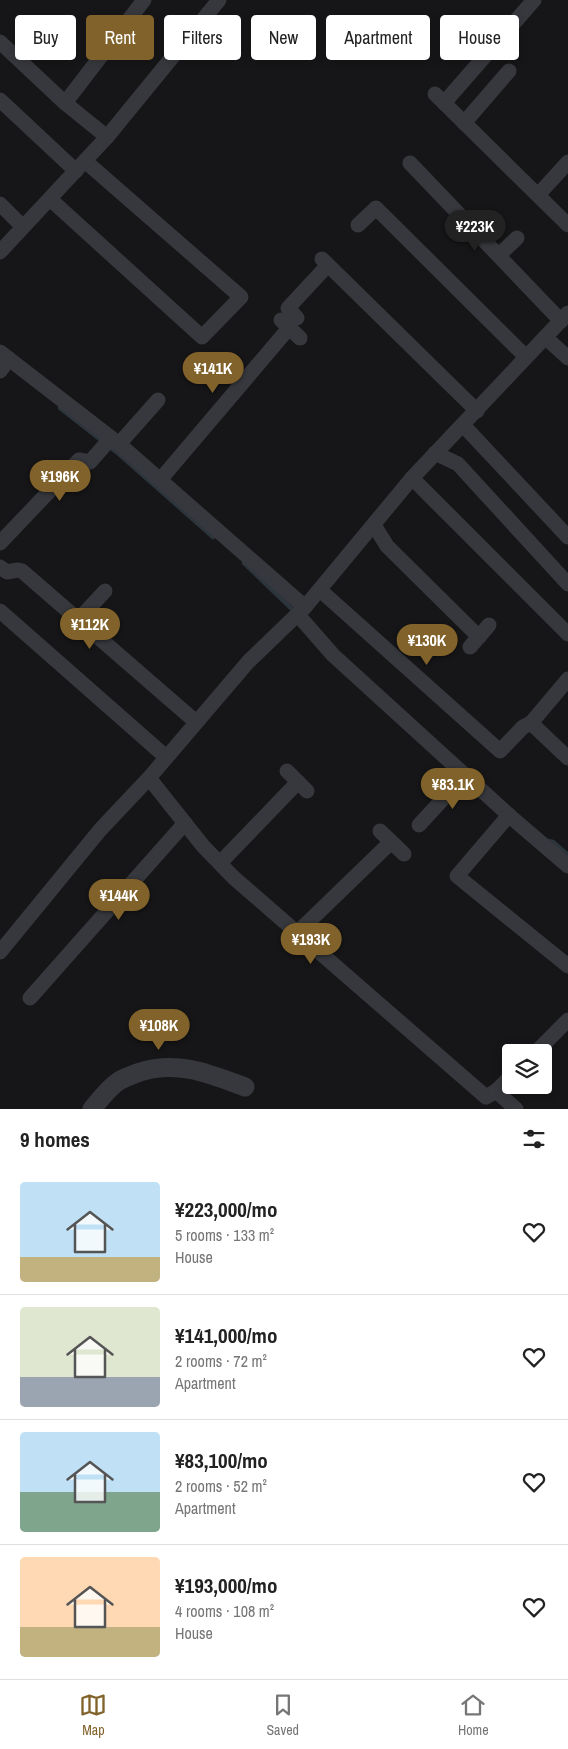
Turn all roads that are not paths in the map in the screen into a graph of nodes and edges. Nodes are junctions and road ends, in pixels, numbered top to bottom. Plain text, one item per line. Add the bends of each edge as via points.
1 (144, 0) edge
2 (218, 0) edge
3 (534, 0) edge
4 (0, 42) edge
5 (509, 71) dead end
6 (0, 100) edge
7 (65, 103) junction
8 (464, 122) junction
9 (107, 137) junction
10 (568, 162) edge
11 (410, 163) dead end
12 (80, 166) junction
13 (538, 195) junction
14 (50, 198) junction
15 (0, 204) edge
16 (566, 217) edge
17 (358, 225) dead end
18 (23, 227) junction
19 (517, 238) dead end
20 (0, 252) edge
21 (499, 255) junction
22 (565, 317) edge
23 (545, 337) junction
24 (526, 357) junction
25 (568, 358) edge
26 (3, 363) edge
27 (158, 400) dead end
28 (477, 411) junction
29 (463, 424) junction
30 (110, 443) junction
31 (435, 453) junction
32 (412, 478) junction
33 (160, 480) junction
34 (374, 525) junction
35 (567, 533) edge
36 (0, 543) edge
37 (0, 567) edge
38 (566, 589) edge
39 (320, 590) junction
40 (105, 591) dead end
41 (0, 611) edge
42 (302, 611) junction
43 (78, 620) junction
44 (489, 625) dead end
45 (568, 634) edge
46 (567, 682) edge
47 (196, 722) junction
48 (531, 723) junction
49 (166, 757) junction
50 (568, 758) edge
51 (465, 775) junction
52 (149, 778) junction
53 (297, 781) dead end
54 (509, 815) junction
55 (185, 823) junction
56 (419, 825) dead end
57 (380, 831) dead end
58 (391, 842) junction
59 (404, 854) dead end
60 (220, 863) junction
61 (568, 866) edge
62 (71, 929) dead end
63 (298, 933) junction
64 (82, 940) junction
65 (0, 952) edge
66 (568, 966) edge
67 (30, 998) dead end
68 (568, 1021) edge
69 (544, 1044) edge
70 (502, 1085) edge
71 (245, 1087) dead end
72 (496, 1091) junction
73 (92, 1109) edge
74 (516, 1109) edge

1 - 7 street
2 - 9 street
3 - 8 street via 440,98
4 - 7 street
5 - 8 street
6 - 12 street
7 - 9 street
8 - 13 street
9 - 12 street
10 - 13 street
11 - 21 street
12 - 14 street
12 - 14 street via 241,297 202,337
13 - 16 street
14 - 18 street
15 - 18 street
17 - 24 street via 376,208
18 - 20 street
19 - 21 street
21 - 22 street
22 - 23 street
23 - 24 street
23 - 25 street
24 - 28 street
26 - 30 street
27 - 30 street
28 - 29 street
28 - 33 street via 325,262 288,308 292,326 214,405
29 - 31 street
29 - 35 street via 524,479
30 - 33 street
30 - 36 street via 90,462 79,460
31 - 32 street
31 - 38 street via 458,464 479,498
32 - 34 street
32 - 45 street
33 - 42 street
34 - 39 street
34 - 44 street via 407,577 474,642
37 - 43 street via 7,572 22,571
39 - 42 street
39 - 48 street via 500,751
40 - 43 street
41 - 49 street
42 - 47 street via 248,662
42 - 51 street via 333,655
43 - 47 street
46 - 48 street
47 - 49 street
48 - 50 street
49 - 52 street
51 - 54 street
51 - 56 street
52 - 55 street
52 - 65 street via 100,830
53 - 60 street
54 - 61 street
54 - 66 street via 457,876
55 - 60 street
55 - 64 street via 130,874
57 - 58 street
58 - 59 street
58 - 63 street
60 - 63 street
62 - 64 street
63 - 72 street via 486,1097
64 - 67 street via 37,979
68 - 69 street
70 - 72 street
71 - 73 street via 217,1076 166,1067 120,1080
72 - 74 street

